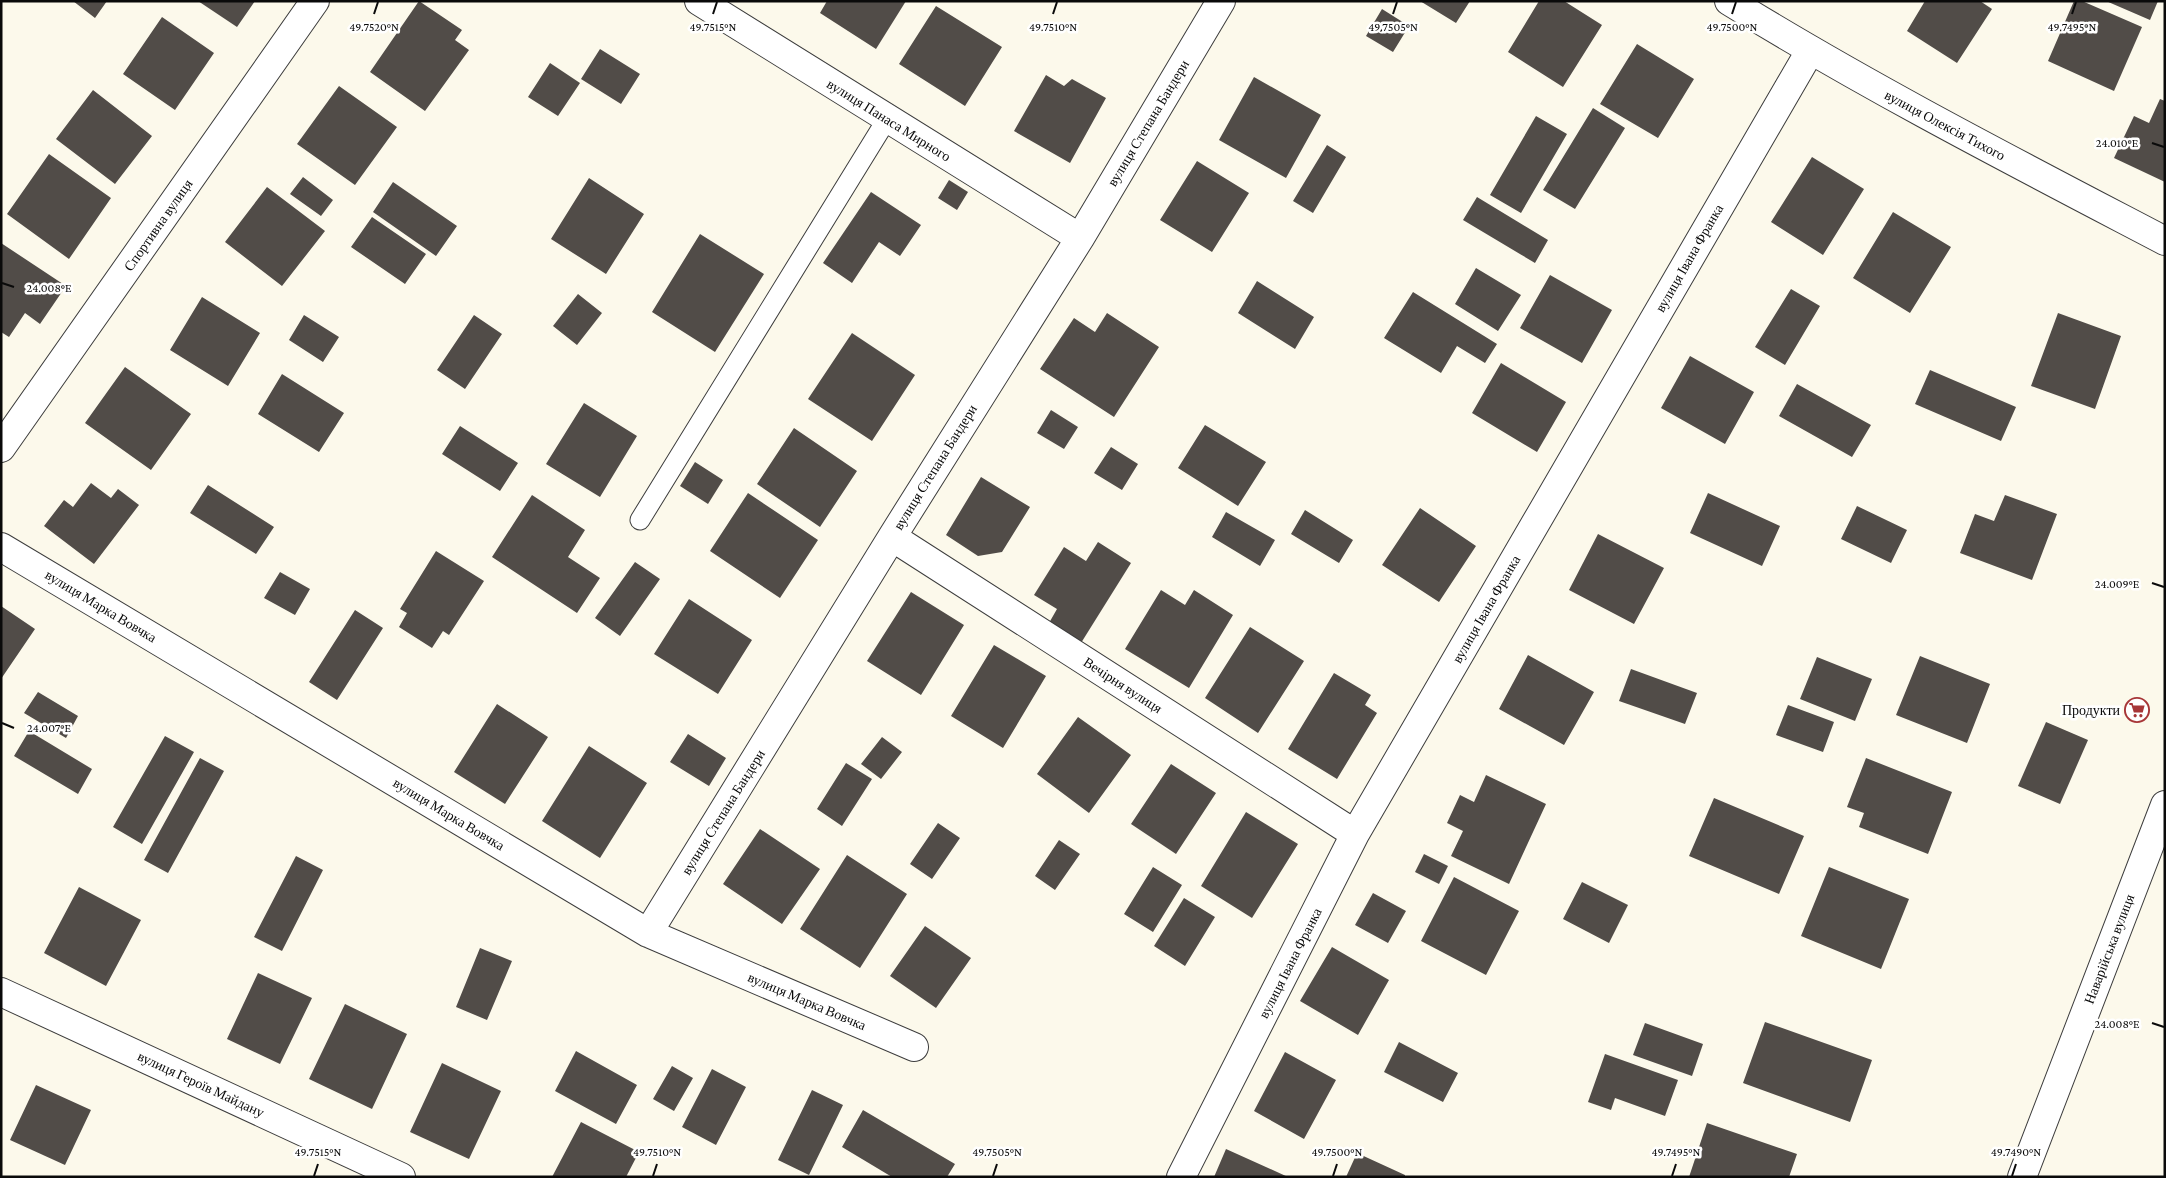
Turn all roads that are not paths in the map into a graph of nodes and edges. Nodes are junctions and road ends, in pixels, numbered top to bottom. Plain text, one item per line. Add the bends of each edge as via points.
1 (315, 1) edge
2 (698, 1) edge
3 (1221, 1) edge
4 (1729, 1) edge
5 (1810, 51) junction
6 (887, 118) junction
7 (1080, 238) junction
8 (2165, 241) edge
9 (1, 448) edge
10 (640, 520) dead end
11 (892, 537) junction
12 (1, 546) edge
13 (2165, 806) edge
14 (1355, 834) junction
15 (648, 933) junction
16 (1, 992) edge
17 (914, 1047) dead end
18 (401, 1177) edge
19 (1181, 1177) edge
20 (2022, 1177) edge

1 - 9 street, Спортивна вулиця
2 - 6 street, вулиця Панаса Мирного
3 - 7 street, вулиця Степана Бандери
4 - 5 street, вулиця Олексія Тихого
5 - 8 street, вулиця Олексія Тихого via 1937,122
5 - 14 street, вулиця Івана Франка
6 - 7 street, вулиця Панаса Мирного
6 - 10 lane
7 - 11 street, вулиця Степана Бандери
11 - 14 street, Вечірня вулиця
11 - 15 street, вулиця Степана Бандери
12 - 15 street, вулиця Марка Вовчка
13 - 20 street, Наварійська вулиця
14 - 19 street, вулиця Івана Франка
15 - 17 street, вулиця Марка Вовчка
16 - 18 street, вулиця Героїв Майдану

